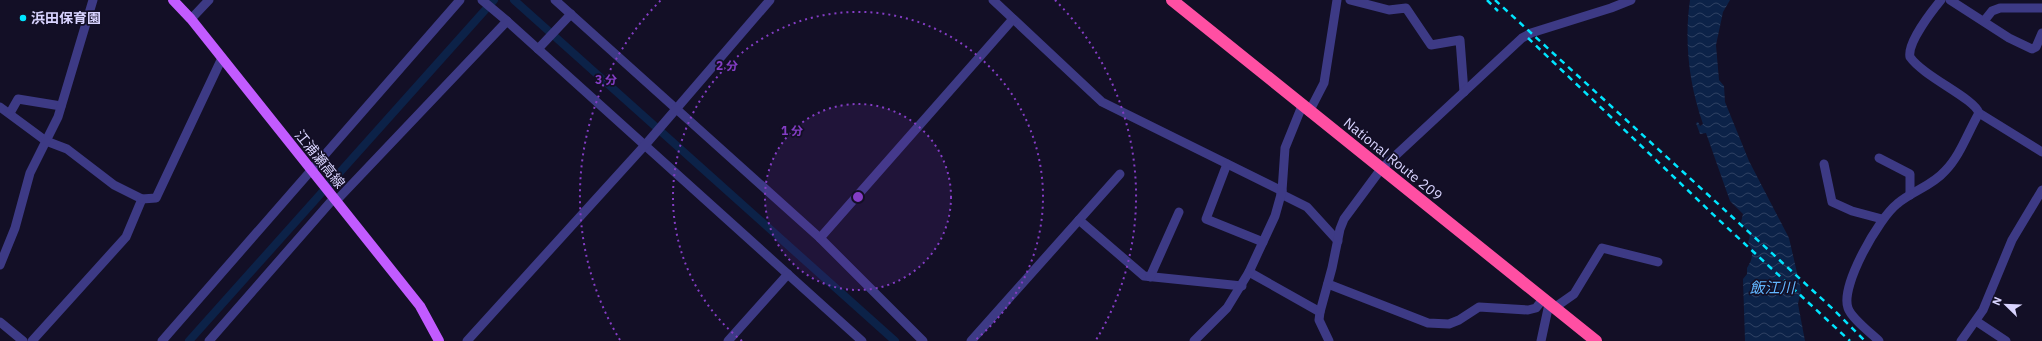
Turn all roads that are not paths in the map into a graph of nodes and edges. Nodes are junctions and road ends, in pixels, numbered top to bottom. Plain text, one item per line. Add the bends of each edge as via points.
1 (93, 0) edge
2 (173, 0) edge
3 (209, 0) edge
4 (460, 0) edge
5 (482, 0) edge
6 (555, 0) edge
7 (770, 0) edge
8 (993, 0) edge
9 (1172, 0) edge
10 (1337, 0) edge
11 (1350, 0) edge
12 (1631, 0) edge
13 (1941, 0) edge
14 (1950, 0) edge
15 (2042, 8) edge
16 (569, 16) junction
17 (191, 19) junction
18 (1013, 19) junction
19 (506, 21) junction
20 (1984, 21) junction
21 (2042, 33) edge
22 (539, 48) junction
23 (222, 58) junction
24 (1464, 92) junction
25 (61, 106) junction
26 (0, 107) edge
27 (1306, 109) junction
28 (676, 110) junction
29 (10, 113) junction
30 (1979, 113) junction
31 (46, 141) junction
32 (646, 145) junction
33 (2042, 152) edge
34 (1879, 158) dead end
35 (1227, 164) junction
36 (1824, 164) dead end
37 (1382, 169) junction
38 (314, 174) junction
39 (1120, 174) dead end
40 (2042, 190) edge
41 (1282, 192) junction
42 (1910, 195) junction
43 (142, 199) junction
44 (335, 199) junction
45 (1179, 212) dead end
46 (1882, 219) junction
47 (1079, 220) junction
48 (820, 238) junction
49 (1338, 241) junction
50 (1263, 242) junction
51 (1658, 262) dead end
52 (0, 265) edge
53 (1249, 272) junction
54 (788, 274) junction
55 (1150, 277) junction
56 (1328, 284) junction
57 (1242, 286) junction
58 (1549, 304) junction
59 (1320, 312) junction
60 (0, 322) edge
61 (1976, 322) junction
62 (22, 341) edge
63 (32, 341) edge
64 (162, 341) edge
65 (209, 341) edge
66 (439, 341) edge
67 (467, 341) edge
68 (728, 341) edge
69 (862, 341) edge
70 (923, 341) edge
71 (971, 341) edge
72 (1194, 341) edge
73 (1329, 341) edge
74 (1541, 341) edge
75 (1596, 341) edge
76 (1880, 341) edge
77 (1961, 341) edge
78 (2006, 341) edge

1 - 25 street
2 - 17 main road, 江浦瀬高線
3 - 17 street
4 - 38 street
5 - 19 street
6 - 16 street
7 - 28 street
8 - 18 street
9 - 27 highway, National Route 209
10 - 27 street via 1324,83
11 - 24 street via 1389,10 1406,8 1431,45 1460,40
12 - 24 street via 1530,32
13 - 30 street via 1922,26 1910,50 1910,57 1931,78 1972,104
14 - 20 street
15 - 20 street via 2000,8
16 - 22 street
16 - 28 street
17 - 23 main road, 江浦瀬高線
18 - 35 street via 1102,102
18 - 48 street
19 - 22 street
19 - 44 street
20 - 21 street via 2009,38 2032,49 2036,47
22 - 32 street
23 - 38 main road, 江浦瀬高線
23 - 43 street via 156,198
24 - 37 street
25 - 29 street via 18,99
25 - 31 street
26 - 29 street
27 - 37 highway, National Route 209
27 - 41 street via 1285,148
28 - 32 street
28 - 48 street
29 - 31 street
30 - 33 street
30 - 42 street via 1949,167 1936,180
31 - 43 street via 66,149 114,185
31 - 52 street via 30,173 15,228
32 - 54 street
32 - 67 street
34 - 42 street via 1910,174
35 - 41 street
35 - 50 street via 1206,219
36 - 46 street via 1832,202 1852,211
37 - 49 street via 1344,219
37 - 58 highway, National Route 209
38 - 44 main road, 江浦瀬高線
38 - 64 street
39 - 47 street
40 - 61 street via 2012,240 1988,300
41 - 49 street via 1307,207
41 - 50 street
42 - 46 street via 1896,204
43 - 63 street via 126,237
44 - 65 street
44 - 66 main road, 江浦瀬高線 via 420,306
45 - 55 street
46 - 76 street via 1866,248 1846,295 1848,310
47 - 55 street via 1144,276
47 - 71 street
48 - 70 street
49 - 56 street
50 - 53 street
51 - 58 street via 1602,248 1574,294
53 - 57 street
53 - 59 street
54 - 68 street
54 - 69 street
55 - 57 street
56 - 58 street via 1438,325 1459,320 1479,307 1528,310
56 - 59 street
57 - 72 street via 1227,308
58 - 74 street
58 - 75 highway, National Route 209
59 - 73 street via 1319,320
60 - 62 street
61 - 77 street
61 - 78 street

